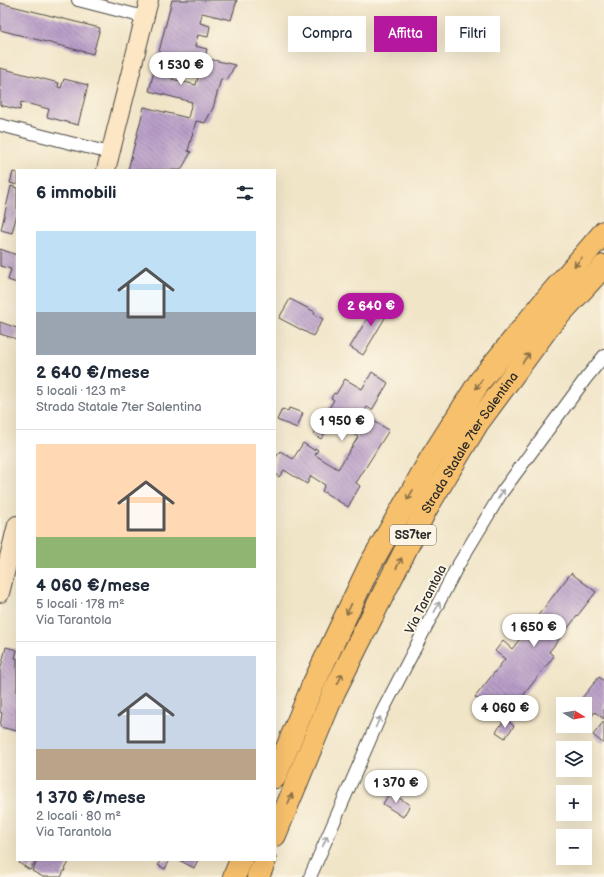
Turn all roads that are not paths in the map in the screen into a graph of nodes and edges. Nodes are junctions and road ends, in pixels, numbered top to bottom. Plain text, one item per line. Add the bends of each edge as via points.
1 (78, 0) edge
2 (147, 8) edge
3 (0, 125) edge
4 (110, 153) junction
5 (106, 169) edge
6 (604, 232) edge
7 (604, 266) edge
8 (604, 356) edge
9 (16, 529) edge
10 (0, 593) edge
11 (276, 775) edge
12 (276, 833) edge
13 (241, 861) edge
14 (265, 861) edge
15 (234, 877) edge
16 (258, 877) edge
17 (310, 877) edge

1 - 2 street
2 - 4 main road
3 - 4 street
4 - 5 main road
6 -> 11 highway, Strada Statale 7ter Salentina / SS7ter via 480,381 431,458 370,565 312,688
12 -> 7 highway, Strada Statale 7ter Salentina / SS7ter via 334,692 426,509 477,424 550,326
17 -> 8 street, Via Tarantola via 382,712 457,567 502,492
9 - 10 main road
13 - 15 highway
14 - 16 highway

